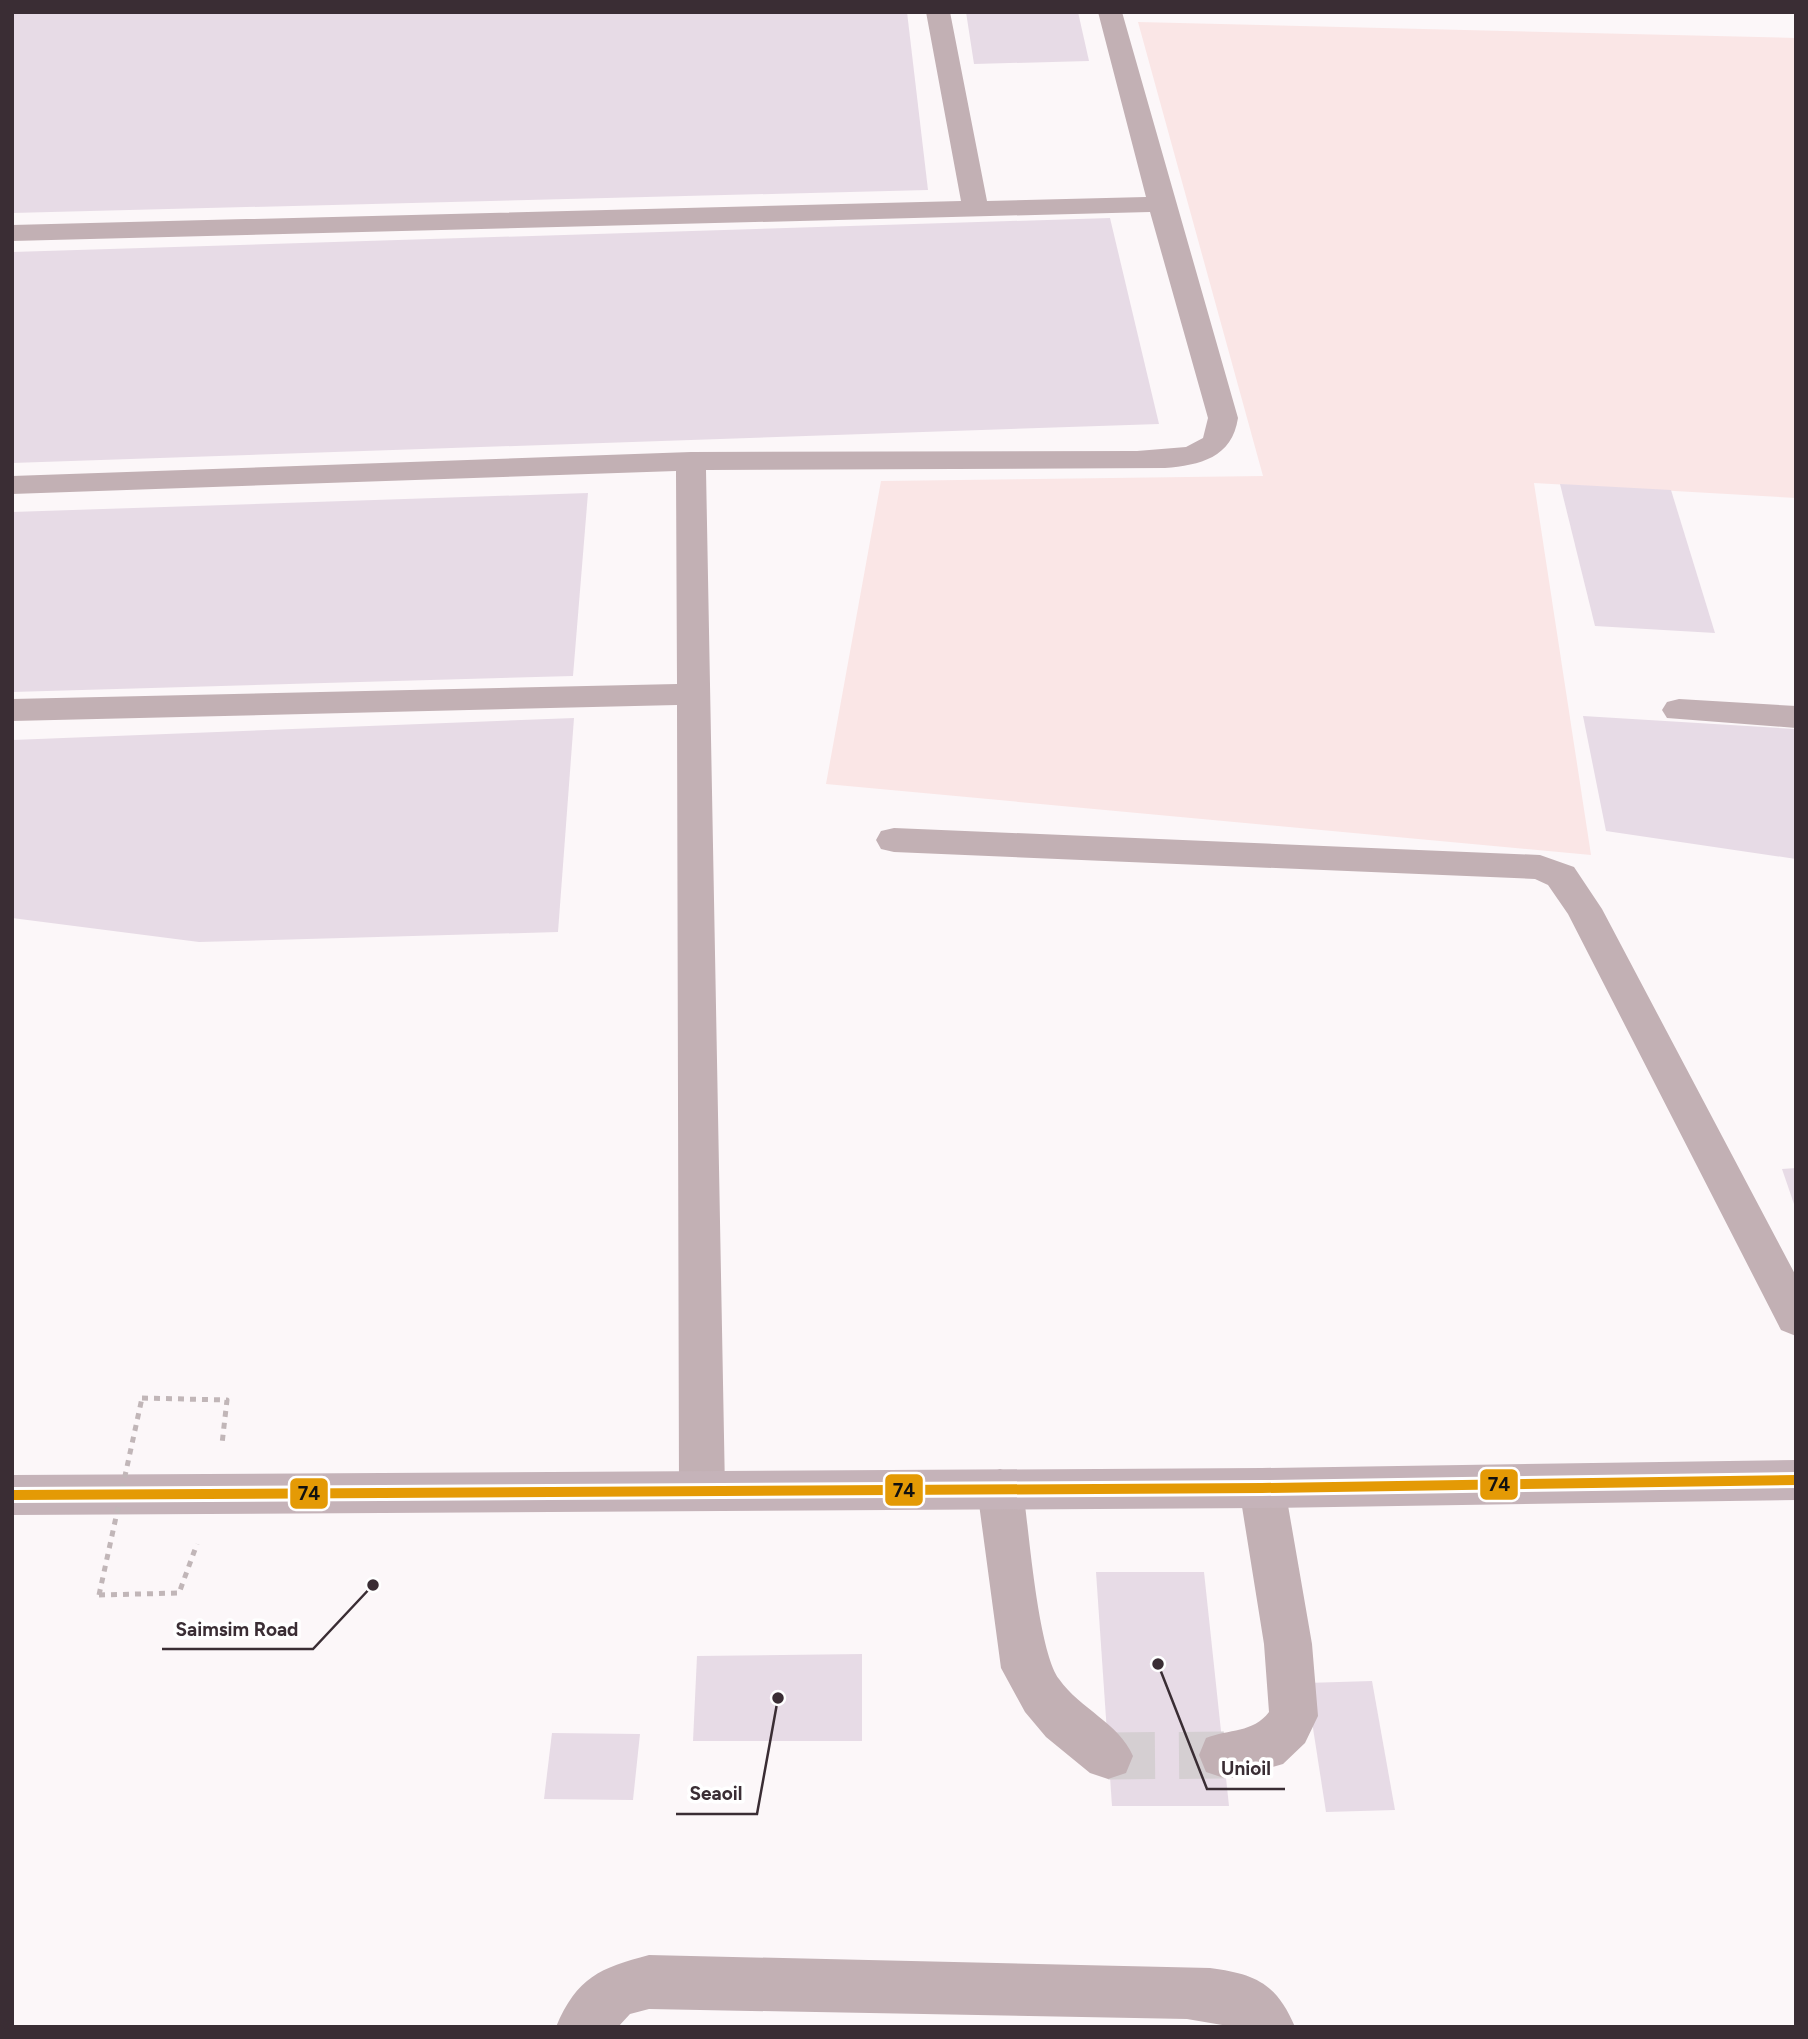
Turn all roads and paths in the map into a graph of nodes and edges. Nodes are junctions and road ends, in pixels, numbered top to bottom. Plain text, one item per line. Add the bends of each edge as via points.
1 (938, 12) edge
2 (1110, 12) edge
3 (1161, 204) junction
4 (976, 209) junction
5 (12, 233) edge
6 (691, 461) junction
7 (12, 485) edge
8 (692, 694) junction
9 (12, 710) edge
10 (1679, 710) dead end
11 (1796, 717) edge
12 (894, 840) dead end
13 (1796, 1318) edge
14 (1796, 1480) edge
15 (1262, 1488) junction
16 (1000, 1489) junction
17 (702, 1490) junction
18 (216, 1493) junction
19 (12, 1495) edge
20 (1224, 1755) tunnel mouth
21 (1108, 1756) tunnel mouth
22 (583, 2027) edge
23 (1268, 2027) edge

1 - 4 street
2 - 3 street
3 - 4 street
3 - 6 street via 1223,418 1224,432 1211,450 1183,458 1137,460
4 - 5 street
6 - 7 street
6 - 8 street
8 - 9 street
8 - 17 street
10 - 11 street
12 - 13 street via 1540,867 1561,876 1584,909
14 - 15 highway
15 - 16 highway
15 - 20 street via 1294,1713 1283,1734 1256,1753
16 - 17 highway
16 - 21 street via 1025,1668 1063,1721
17 - 18 highway
18 - 18 path, bridge via 227,1400 142,1398 99,1595 179,1593
18 - 19 highway
22 - 23 street via 614,1991 649,1982 1187,1992 1236,1998 1264,2015

